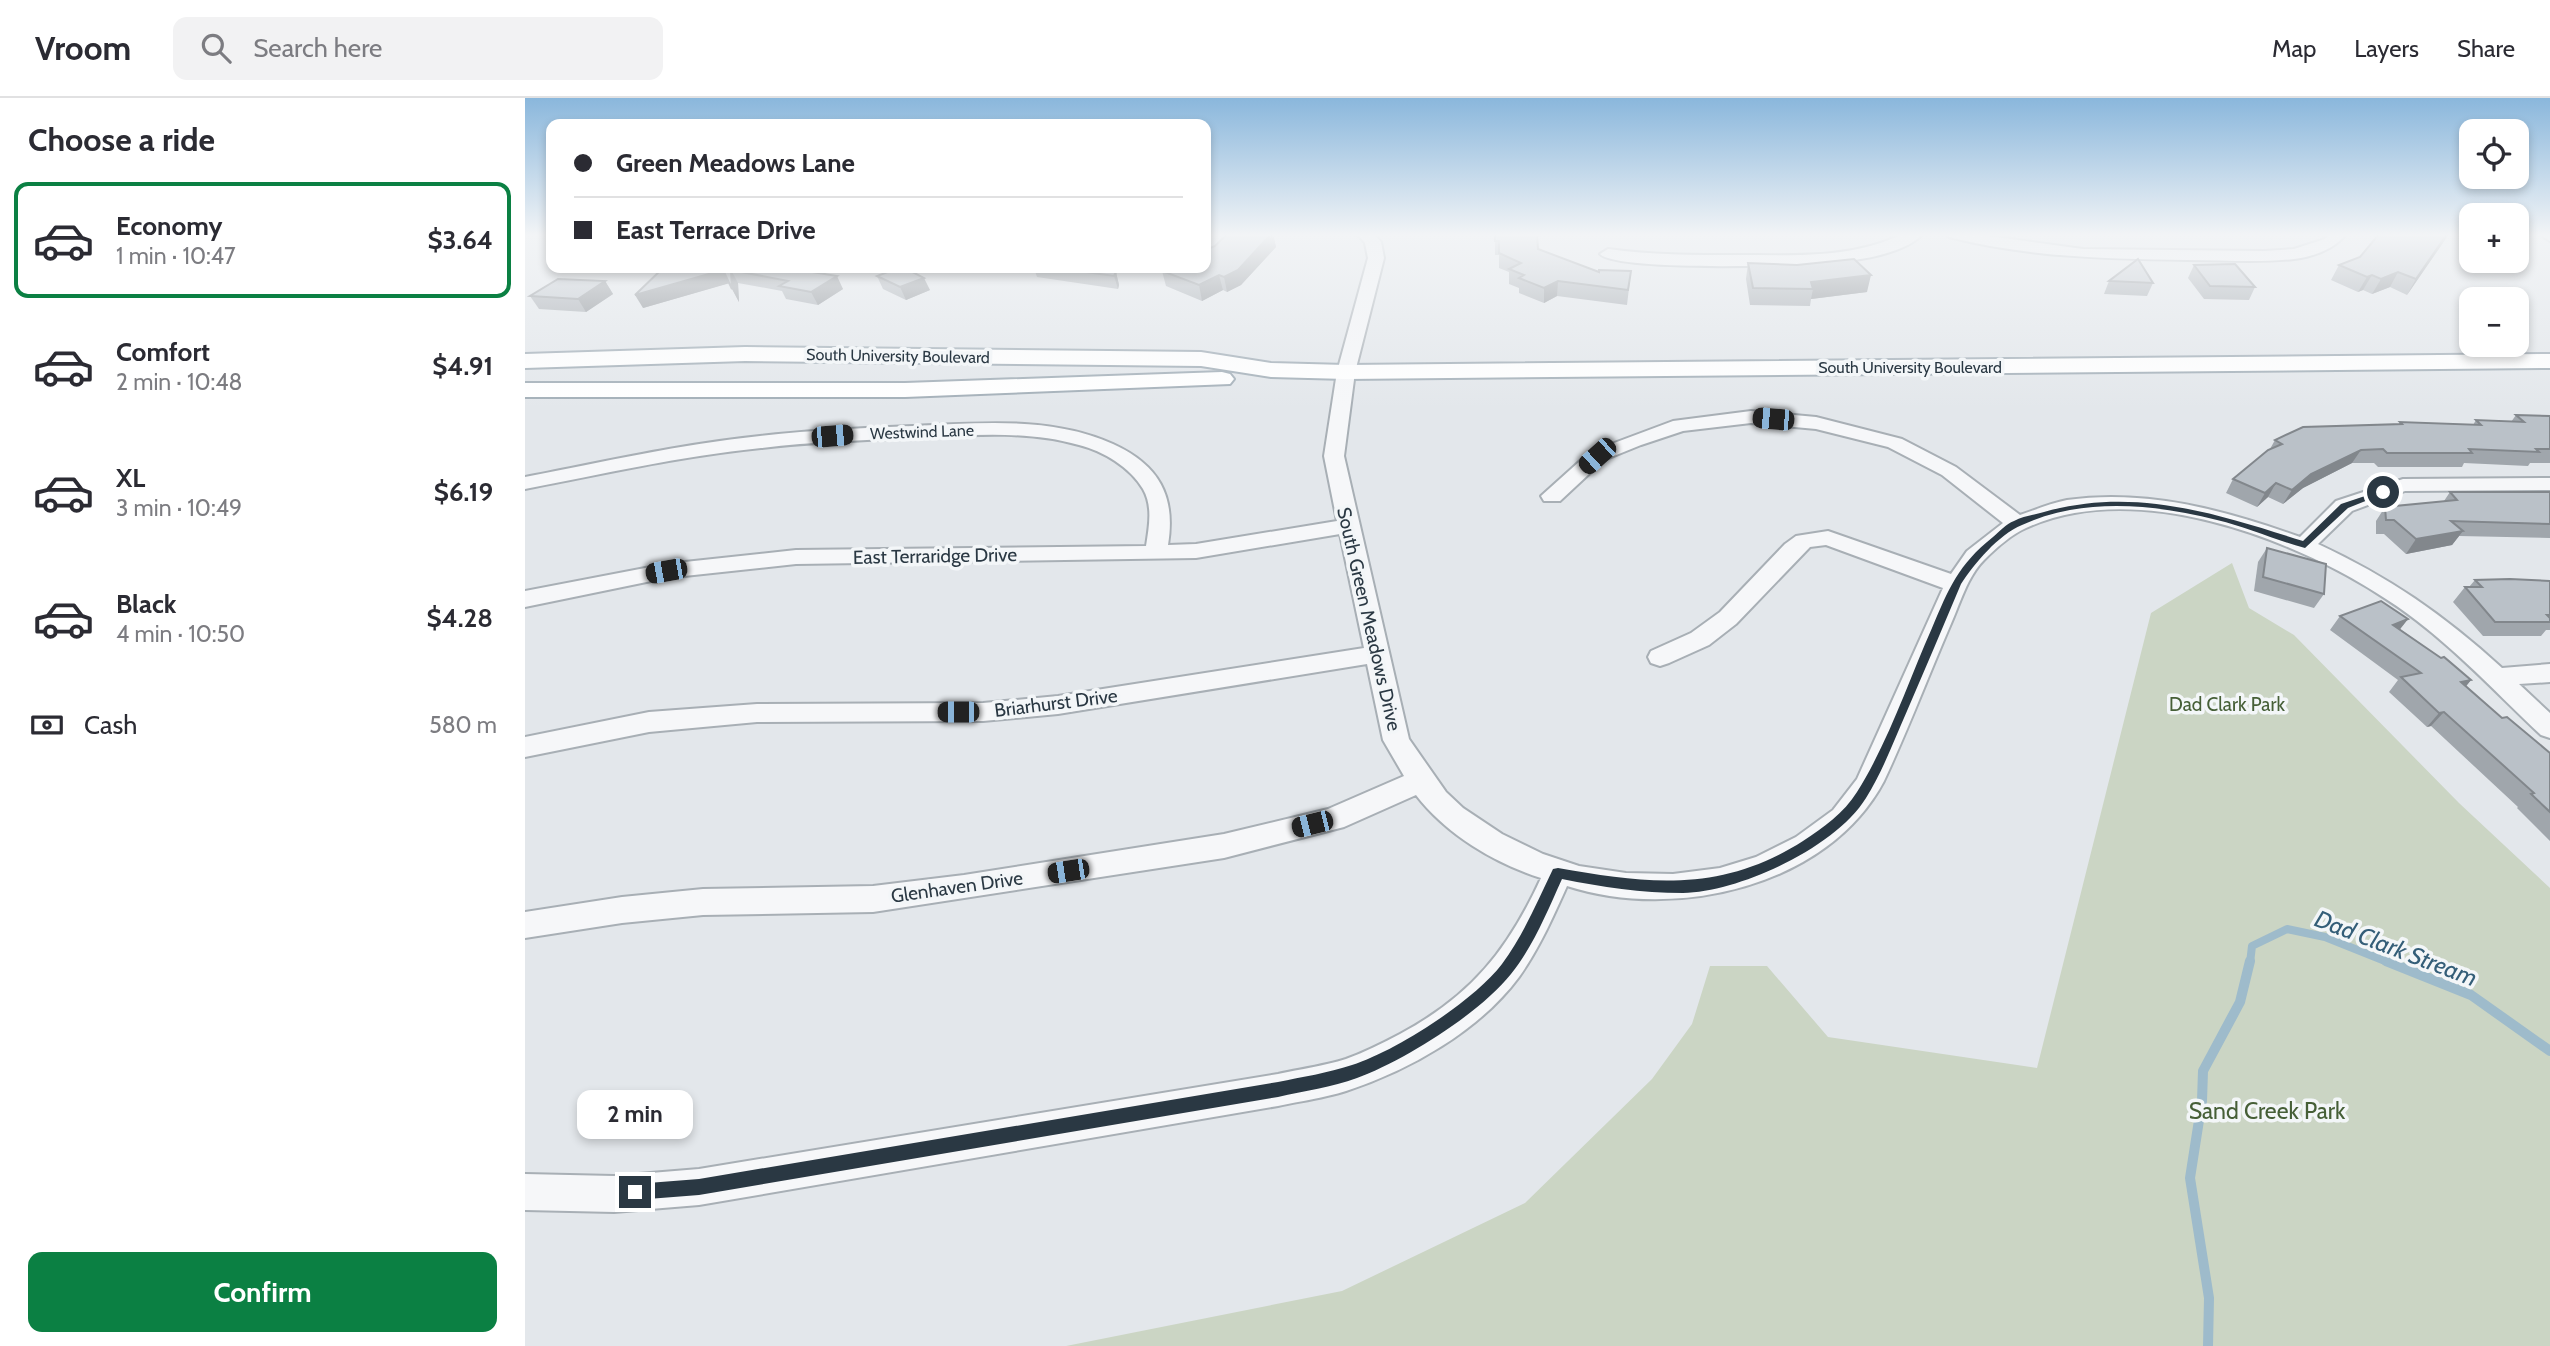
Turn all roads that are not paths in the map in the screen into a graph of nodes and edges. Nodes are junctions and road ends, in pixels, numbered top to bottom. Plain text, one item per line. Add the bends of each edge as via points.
1 (1366, 292) edge
2 (525, 361) edge
3 (2550, 361) edge
4 (1271, 370) junction
5 (1346, 372) junction
6 (525, 390) edge
7 (525, 483) edge
8 (2550, 484) edge
9 (1552, 496) dead end
10 (2017, 523) junction
11 (1347, 526) junction
12 (2305, 545) junction
13 (1156, 553) junction
14 (1956, 584) junction
15 (525, 599) edge
16 (1377, 654) junction
17 (1660, 657) dead end
18 (2550, 673) edge
19 (2495, 677) junction
20 (2550, 728) edge
21 (525, 747) edge
22 (1420, 781) junction
23 (1558, 873) junction
24 (525, 925) edge
25 (525, 1192) edge

1 - 5 street, South Green Meadows Drive
2 - 4 main road, South University Boulevard via 745,354 1201,359
3 - 5 main road, South University Boulevard
4 - 5 main road, South University Boulevard
4 - 6 main road, South University Boulevard via 1211,381 919,390
5 - 11 street, South Green Meadows Drive via 1334,456
7 - 13 street, Westwind Lane via 760,442 943,430 1051,433 1120,454 1143,474 1157,493 1161,520
8 - 12 street via 2403,485 2344,506
9 - 10 street via 1597,456 1634,440 1680,425 1751,417 1816,423 1895,443 1949,471
10 - 12 street, South Green Meadows Drive via 2073,507 2144,505 2219,517
10 - 14 street, South Green Meadows Drive via 1974,557
11 - 13 street, East Terraridge Drive via 1196,551
11 - 16 street, South Green Meadows Drive
12 - 19 street, South Green Meadows Drive via 2396,594
13 - 15 street, East Terraridge Drive via 796,557 666,571
14 - 17 street via 1828,538 1804,541 1728,618 1700,639
14 - 23 street, South Green Meadows Drive via 1861,797 1833,828 1789,856 1741,876 1686,887 1626,886
16 - 21 street, Briarhurst Drive via 1058,705 983,712 744,714 649,722
16 - 22 street, South Green Meadows Drive via 1396,740
18 - 19 street
19 - 20 street, South Green Meadows Drive
22 - 23 street, South Green Meadows Drive via 1452,816 1499,847
22 - 24 street, Glenhaven Drive via 1334,819 1224,846 873,899 703,902
23 - 25 street via 1534,928 1513,960 1469,1006 1424,1037 1355,1072 1278,1090 699,1187 614,1194

